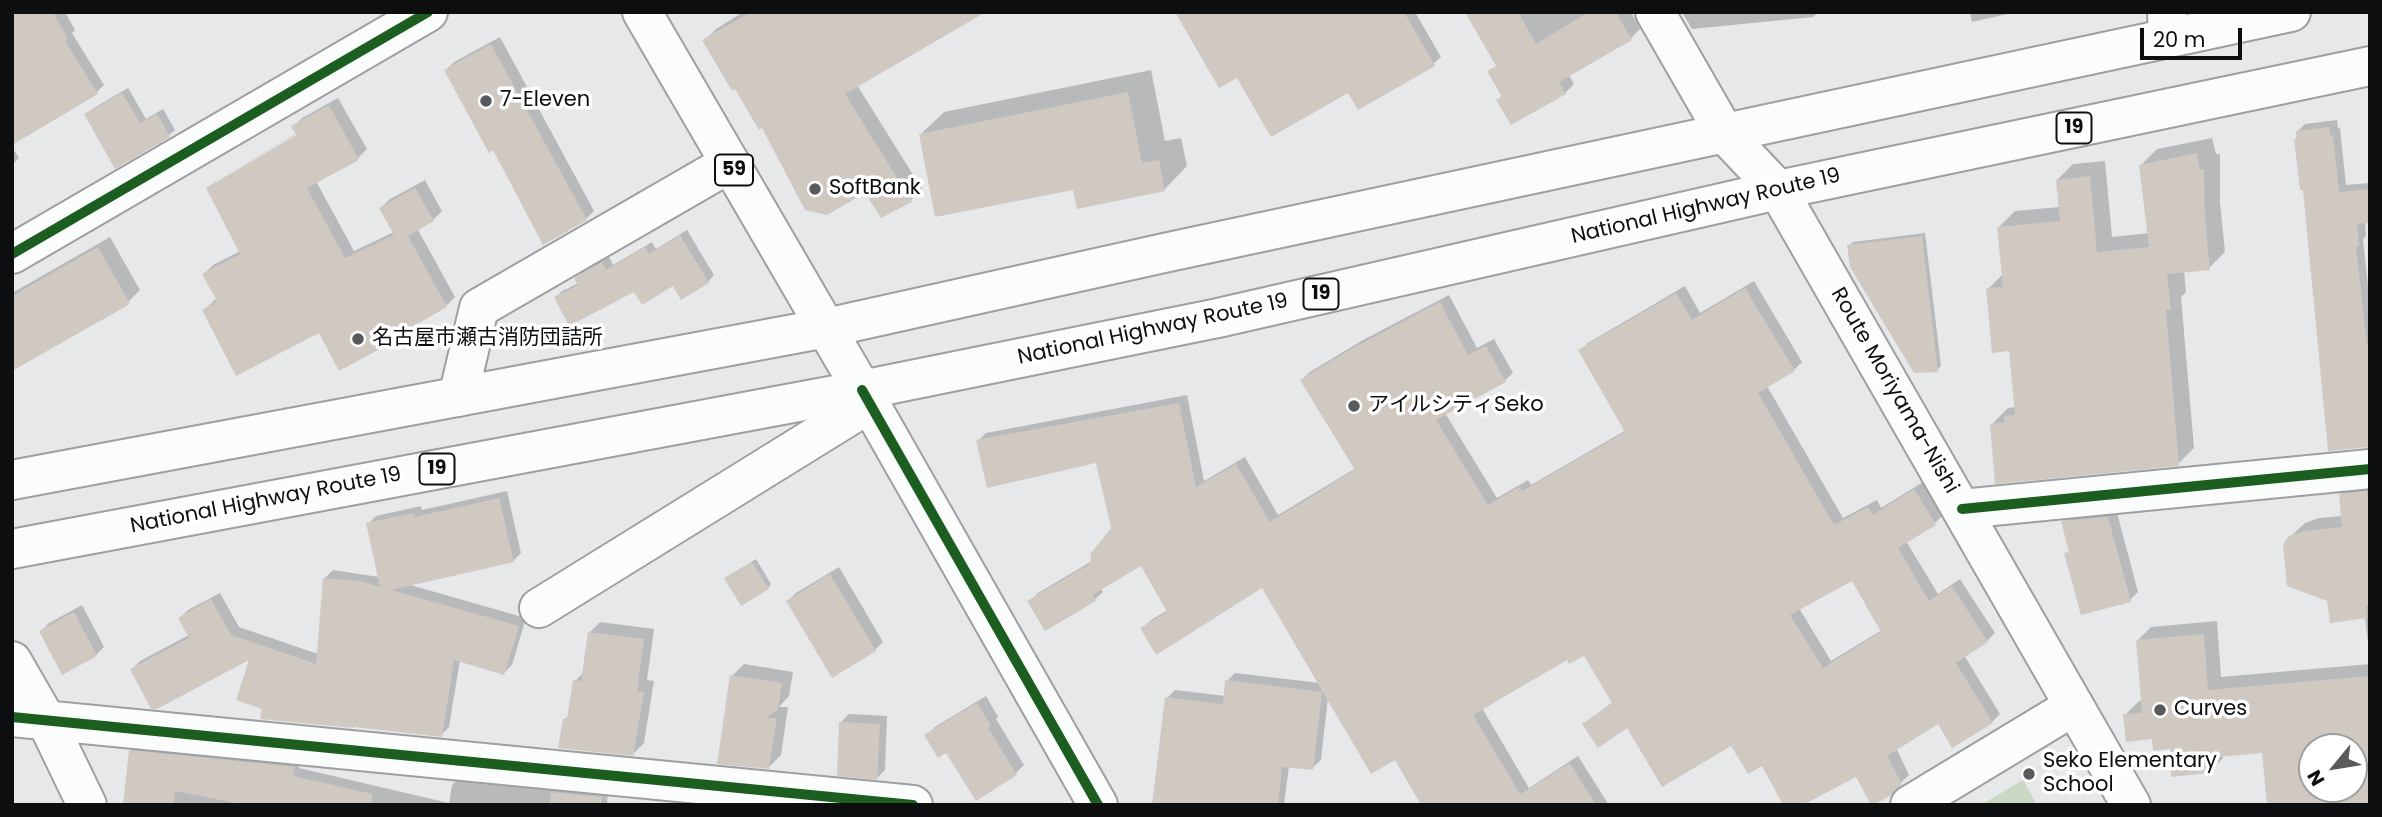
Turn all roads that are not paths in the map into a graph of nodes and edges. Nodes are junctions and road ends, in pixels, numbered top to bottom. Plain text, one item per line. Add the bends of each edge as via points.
1 (428, 12) edge
2 (642, 12) edge
3 (1655, 12) edge
4 (2291, 12) edge
5 (2168, 25) edge
6 (2370, 66) edge
7 (1726, 134) junction
8 (730, 163) junction
9 (1778, 190) junction
10 (12, 254) edge
11 (826, 328) junction
12 (458, 397) junction
13 (866, 397) junction
14 (2370, 468) edge
15 (12, 480) edge
16 (1962, 509) junction
17 (12, 549) edge
18 (539, 608) dead end
19 (12, 662) edge
20 (2074, 706) junction
21 (29, 719) edge
22 (87, 805) edge
23 (913, 805) edge
24 (1098, 805) edge
25 (1910, 805) edge
26 (2131, 805) edge

1 - 10 main road
2 - 8 main road, 59
3 - 7 main road, Route Moriyama-Nishi
4 - 5 main road
5 - 7 main road
6 - 9 main road, National Highway Route 19 / 19
7 - 9 main road, Route Moriyama-Nishi
7 - 11 main road
8 - 11 main road, 59
8 - 12 main road via 479,308
9 - 13 main road, National Highway Route 19 / 19
9 - 16 main road, Route Moriyama-Nishi
11 - 12 main road
11 - 13 main road, 59
12 - 15 main road
13 - 17 main road, National Highway Route 19 / 19
13 - 18 main road
13 - 24 main road
14 - 16 main road
16 - 20 main road, Route Moriyama-Nishi
19 - 21 main road
20 - 25 main road
20 - 26 main road, Route Moriyama-Nishi
21 - 22 main road
21 - 23 main road

